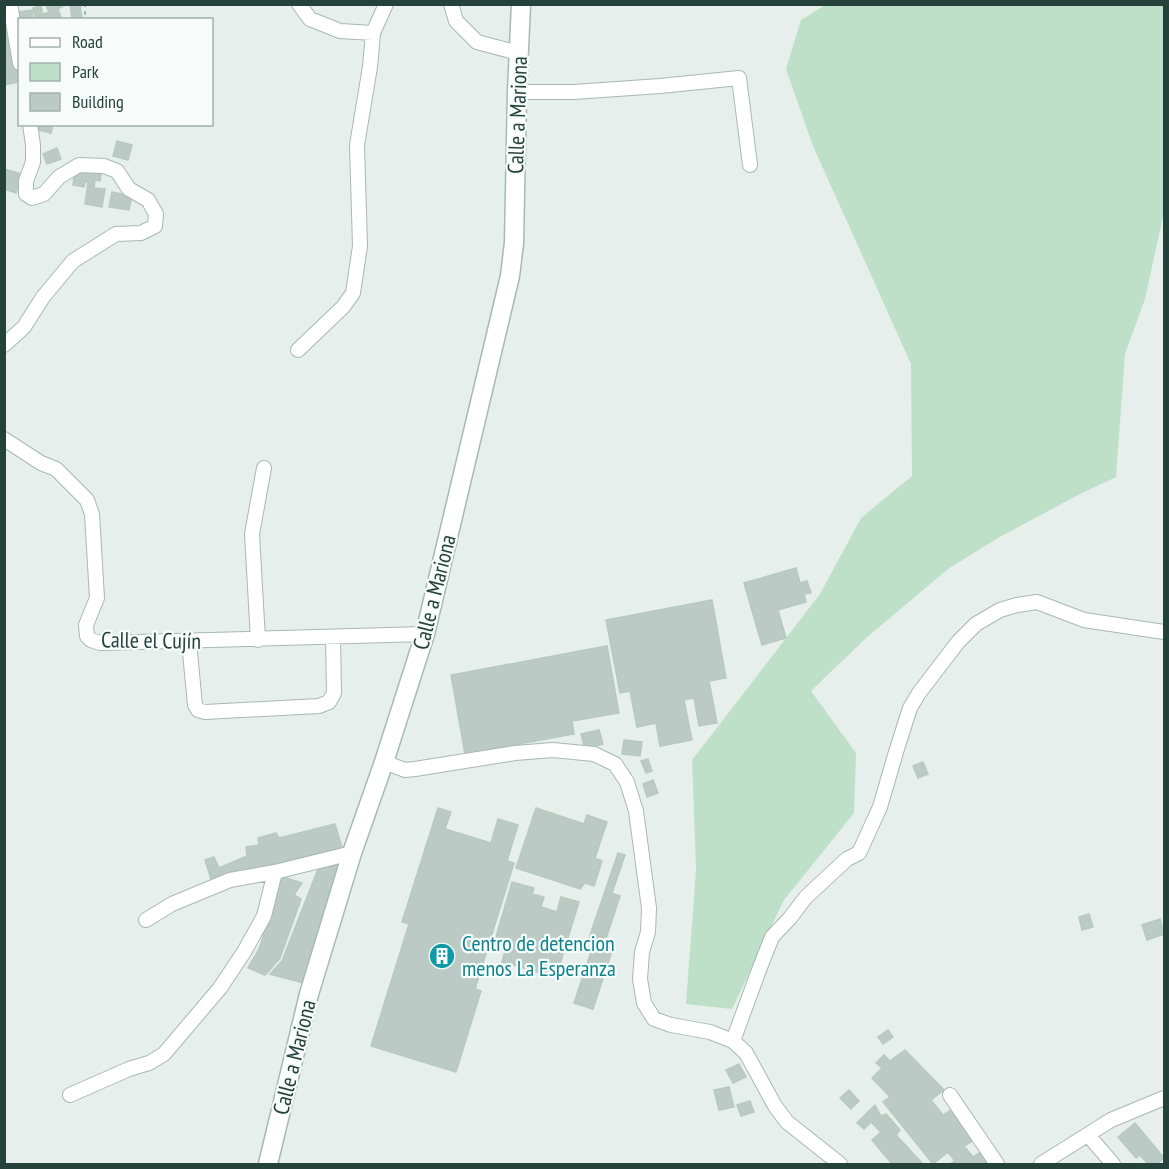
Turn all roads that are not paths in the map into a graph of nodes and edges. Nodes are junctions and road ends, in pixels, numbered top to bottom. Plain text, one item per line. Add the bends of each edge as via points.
1 (10, 4) edge
2 (299, 4) edge
3 (386, 4) edge
4 (451, 4) edge
5 (521, 4) edge
6 (373, 33) junction
7 (18, 51) edge
8 (518, 53) junction
9 (517, 92) junction
10 (30, 126) edge
11 (750, 165) dead end
12 (4, 345) edge
13 (298, 350) dead end
14 (4, 439) edge
15 (264, 468) dead end
16 (1164, 632) edge
17 (425, 634) junction
18 (333, 637) junction
19 (258, 639) junction
20 (189, 642) junction
21 (384, 762) junction
22 (352, 853) junction
23 (275, 872) junction
24 (146, 920) dead end
25 (733, 1041) junction
26 (70, 1095) dead end
27 (950, 1095) dead end
28 (1164, 1098) edge
29 (1088, 1135) junction
30 (268, 1164) edge
31 (840, 1164) edge
32 (997, 1164) edge
33 (1041, 1164) edge
34 (1113, 1164) edge

1 - 7 street
2 - 6 street via 310,20 340,31
3 - 6 street
4 - 8 street via 456,21 477,42
5 - 8 main road, Calle a Mariona
6 - 13 street via 357,145 360,246 353,293
8 - 9 main road, Calle a Mariona
9 - 11 street via 574,92 739,78
9 - 17 main road, Calle a Mariona via 510,276
10 - 12 street via 33,162 26,194 32,198 44,194 59,177 79,165 104,166 117,171 129,189 148,200 156,214 155,226 141,233 116,234 73,261 24,327
14 - 20 street, Calle el Cujín via 56,469 87,500 92,514 97,598 86,625 87,636 100,643
15 - 19 street via 252,534
16 - 25 street via 1084,620 1037,602 1000,610 976,624 958,642 910,708 880,807 859,853 847,859 806,897 772,937
17 - 18 street, Calle el Cujín
17 - 21 main road, Calle a Mariona
18 - 19 street, Calle el Cujín
18 - 20 street via 334,693 329,702 319,706 205,712 195,705
19 - 20 street, Calle el Cujín
21 - 22 main road, Calle a Mariona
21 - 25 street via 405,770 553,750 594,754 615,764 627,782 636,812 649,908 640,979 644,1003 654,1019
22 - 23 street
22 - 30 main road, Calle a Mariona via 309,994
23 - 24 street via 230,880 172,904
23 - 26 street via 264,916 244,952 220,988 164,1054
25 - 31 street via 747,1053 787,1122
27 - 32 street
28 - 29 street via 1111,1120
29 - 33 street
29 - 34 street

